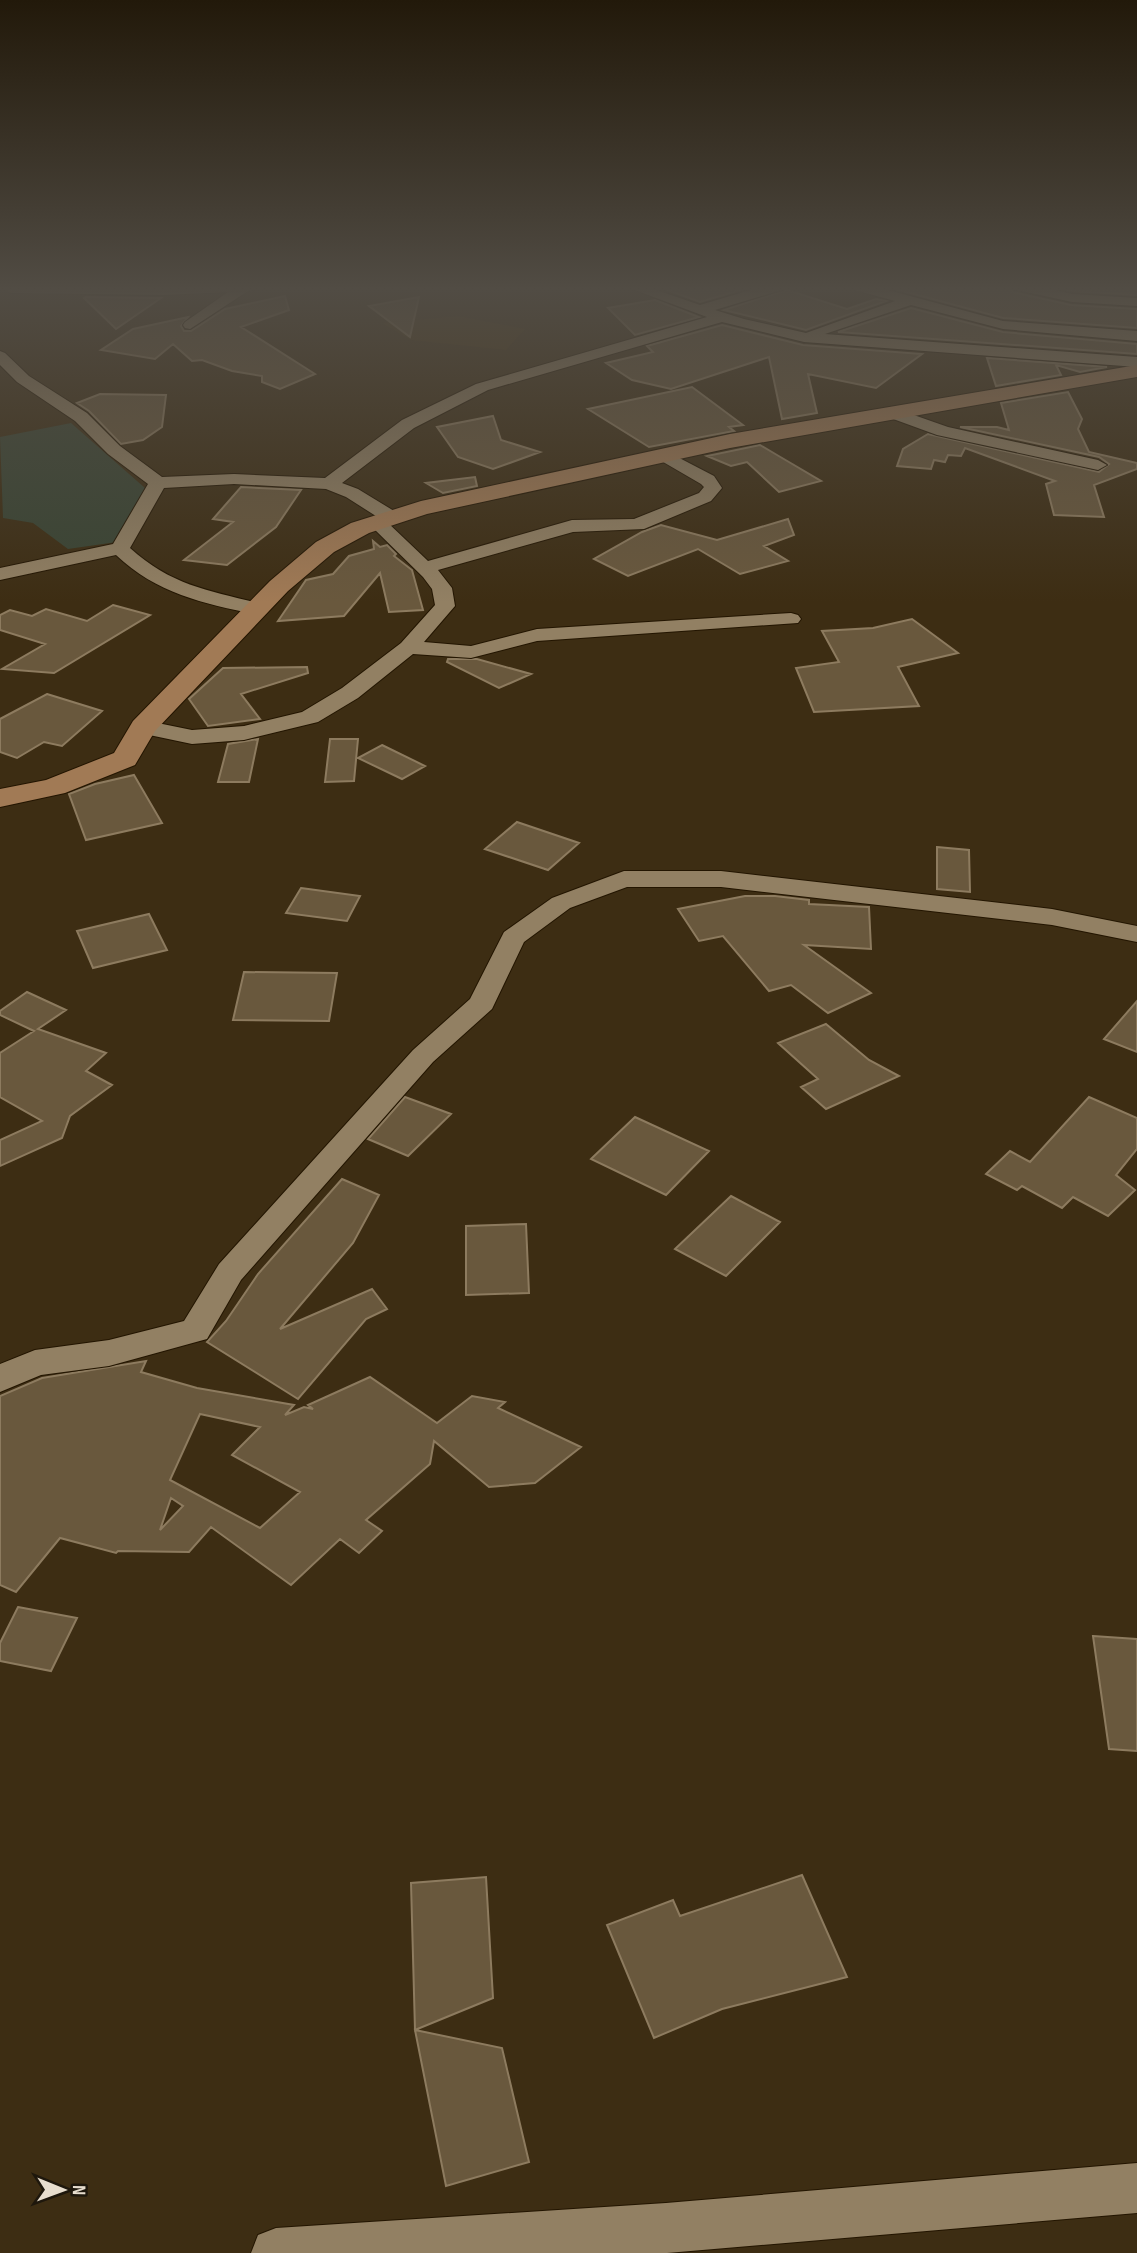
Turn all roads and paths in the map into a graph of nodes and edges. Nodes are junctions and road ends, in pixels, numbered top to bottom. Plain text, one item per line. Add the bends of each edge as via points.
1 (42, 391) edge
2 (474, 391) edge
3 (1016, 391) edge
4 (891, 412) junction
5 (664, 455) junction
6 (1098, 465) dead end
7 (158, 483) junction
8 (329, 484) junction
9 (385, 520) junction
10 (120, 549) junction
11 (424, 568) junction
12 (0, 574) edge
13 (259, 609) junction
14 (791, 619) dead end
15 (408, 647) junction
16 (143, 727) junction
17 (0, 798) edge
18 (1137, 934) edge
19 (0, 1379) edge
20 (1137, 2188) edge
21 (276, 2253) edge

1 - 7 street via 81,417 114,450
2 - 8 street via 408,424
3 - 4 street
4 - 5 street
4 - 6 street via 943,431
5 - 9 street via 421,508
5 - 11 street via 708,480 713,488 705,497 637,525 572,526
7 - 8 street via 224,479
7 - 10 street
8 - 9 street
9 - 11 street
9 - 13 street via 325,547
10 - 12 street
10 - 13 street via 142,571 187,593
11 - 15 street via 442,588 445,606
13 - 16 street
14 - 15 street via 537,635 471,652
15 - 16 street via 350,693 310,717 244,733 192,737
16 - 17 street via 125,759 54,787
18 - 19 street via 1052,916 721,879 624,880 561,903 513,938 482,1003 423,1056 230,1272 195,1330 109,1353 35,1363
20 - 21 street via 666,2228

